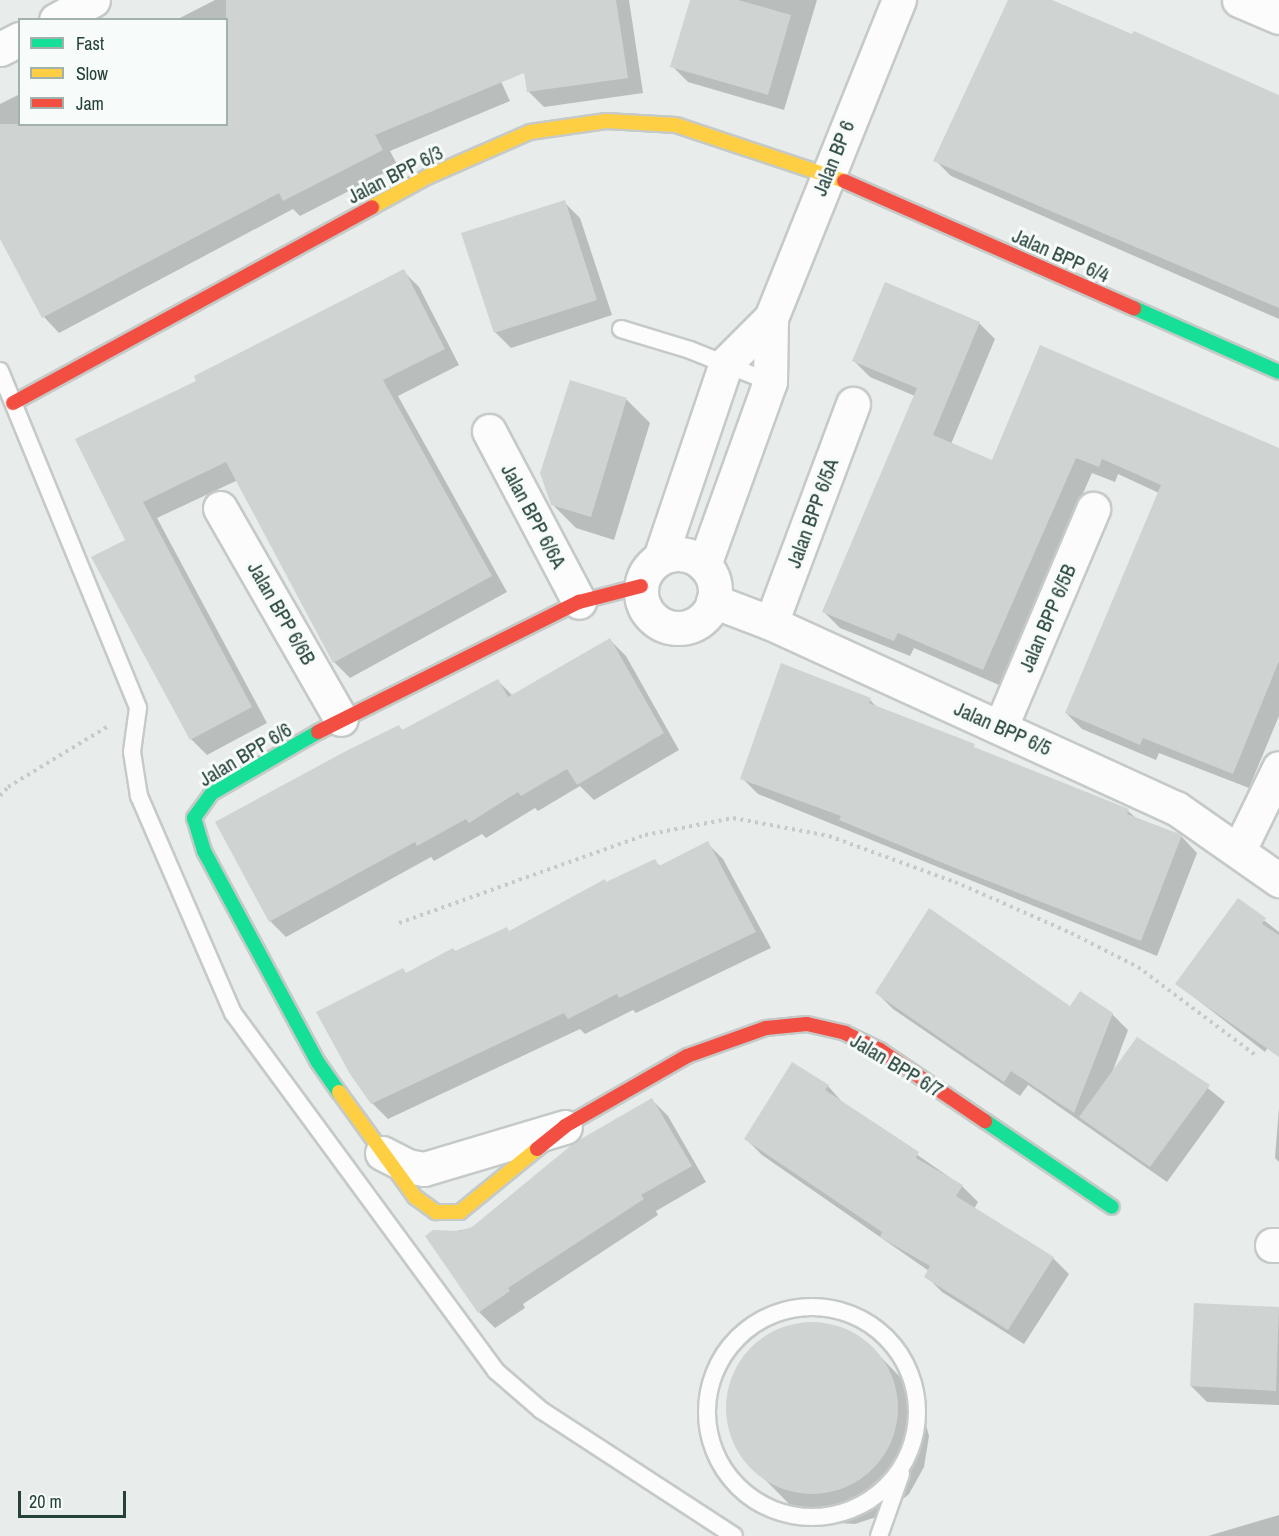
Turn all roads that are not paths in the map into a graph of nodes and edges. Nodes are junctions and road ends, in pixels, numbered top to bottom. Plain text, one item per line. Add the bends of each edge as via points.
1 (93, 0) edge
2 (899, 0) edge
3 (1239, 0) edge
4 (1279, 17) edge
5 (60, 18) edge
6 (18, 40) edge
7 (0, 49) edge
8 (827, 173) junction
9 (771, 318) junction
10 (621, 329) dead end
11 (726, 363) junction
12 (0, 371) edge
13 (1279, 372) edge
14 (770, 382) junction
15 (13, 403) junction
16 (853, 404) dead end
17 (489, 431) dead end
18 (701, 436) junction
19 (742, 454) junction
20 (220, 508) dead end
21 (1093, 509) dead end
22 (660, 558) junction
23 (704, 565) junction
24 (641, 586) junction
25 (579, 602) junction
26 (713, 602) junction
27 (771, 623) junction
28 (341, 719) junction
29 (1001, 726) junction
30 (1279, 768) edge
31 (1239, 850) junction
32 (1279, 880) edge
33 (565, 1126) junction
34 (382, 1153) junction
35 (1112, 1207) dead end
36 (903, 1467) junction
37 (734, 1536) edge
38 (879, 1536) edge

1 - 5 street
2 - 8 street, Jalan BP 6
3 - 4 street
6 - 7 street
8 - 9 street, Jalan BP 6
8 - 13 street, Jalan BPP 6/4
8 - 15 street, Jalan BPP 6/3 via 676,126 606,121 530,132 427,177
9 - 11 street
9 - 14 street
10 - 11 lane
11 - 14 lane
11 - 18 street
12 - 15 lane
14 - 19 street
15 - 37 lane via 138,708 132,752 139,796 232,1013 496,1371 541,1410
16 - 27 street, Jalan BPP 6/5A
17 - 25 street, Jalan BPP 6/6A
18 - 19 street
18 - 22 street
19 - 23 street
20 - 28 street, Jalan BPP 6/6B
21 - 29 street, Jalan BPP 6/5B
22 - 23 street via 682,555
22 - 24 street via 644,574
23 - 26 street via 711,576
24 - 25 street, Jalan BPP 6/6
24 - 26 street via 647,612 670,627 696,622
25 - 28 street, Jalan BPP 6/6
26 - 27 street, Jalan BPP 6/5
27 - 29 street, Jalan BPP 6/5
28 - 34 street, Jalan BPP 6/6 via 212,793 194,818 204,851 286,1006 317,1061
29 - 31 street, Jalan BPP 6/5 via 1176,808
30 - 31 street
31 - 32 street, Jalan BPP 6/5
33 - 34 street, Jalan BPP 6/7 via 424,1169 407,1167
33 - 34 street, Jalan BPP 6/7 via 460,1212 424,1206
33 - 35 street, Jalan BPP 6/7 via 687,1056 766,1028 807,1024 845,1033 880,1050
36 - 36 lane via 876,1496 842,1514 803,1517 765,1507 734,1484 714,1451 706,1413 712,1375 733,1342 764,1318 801,1307 849,1315 875,1328 902,1356 916,1392 916,1431
36 - 38 lane

